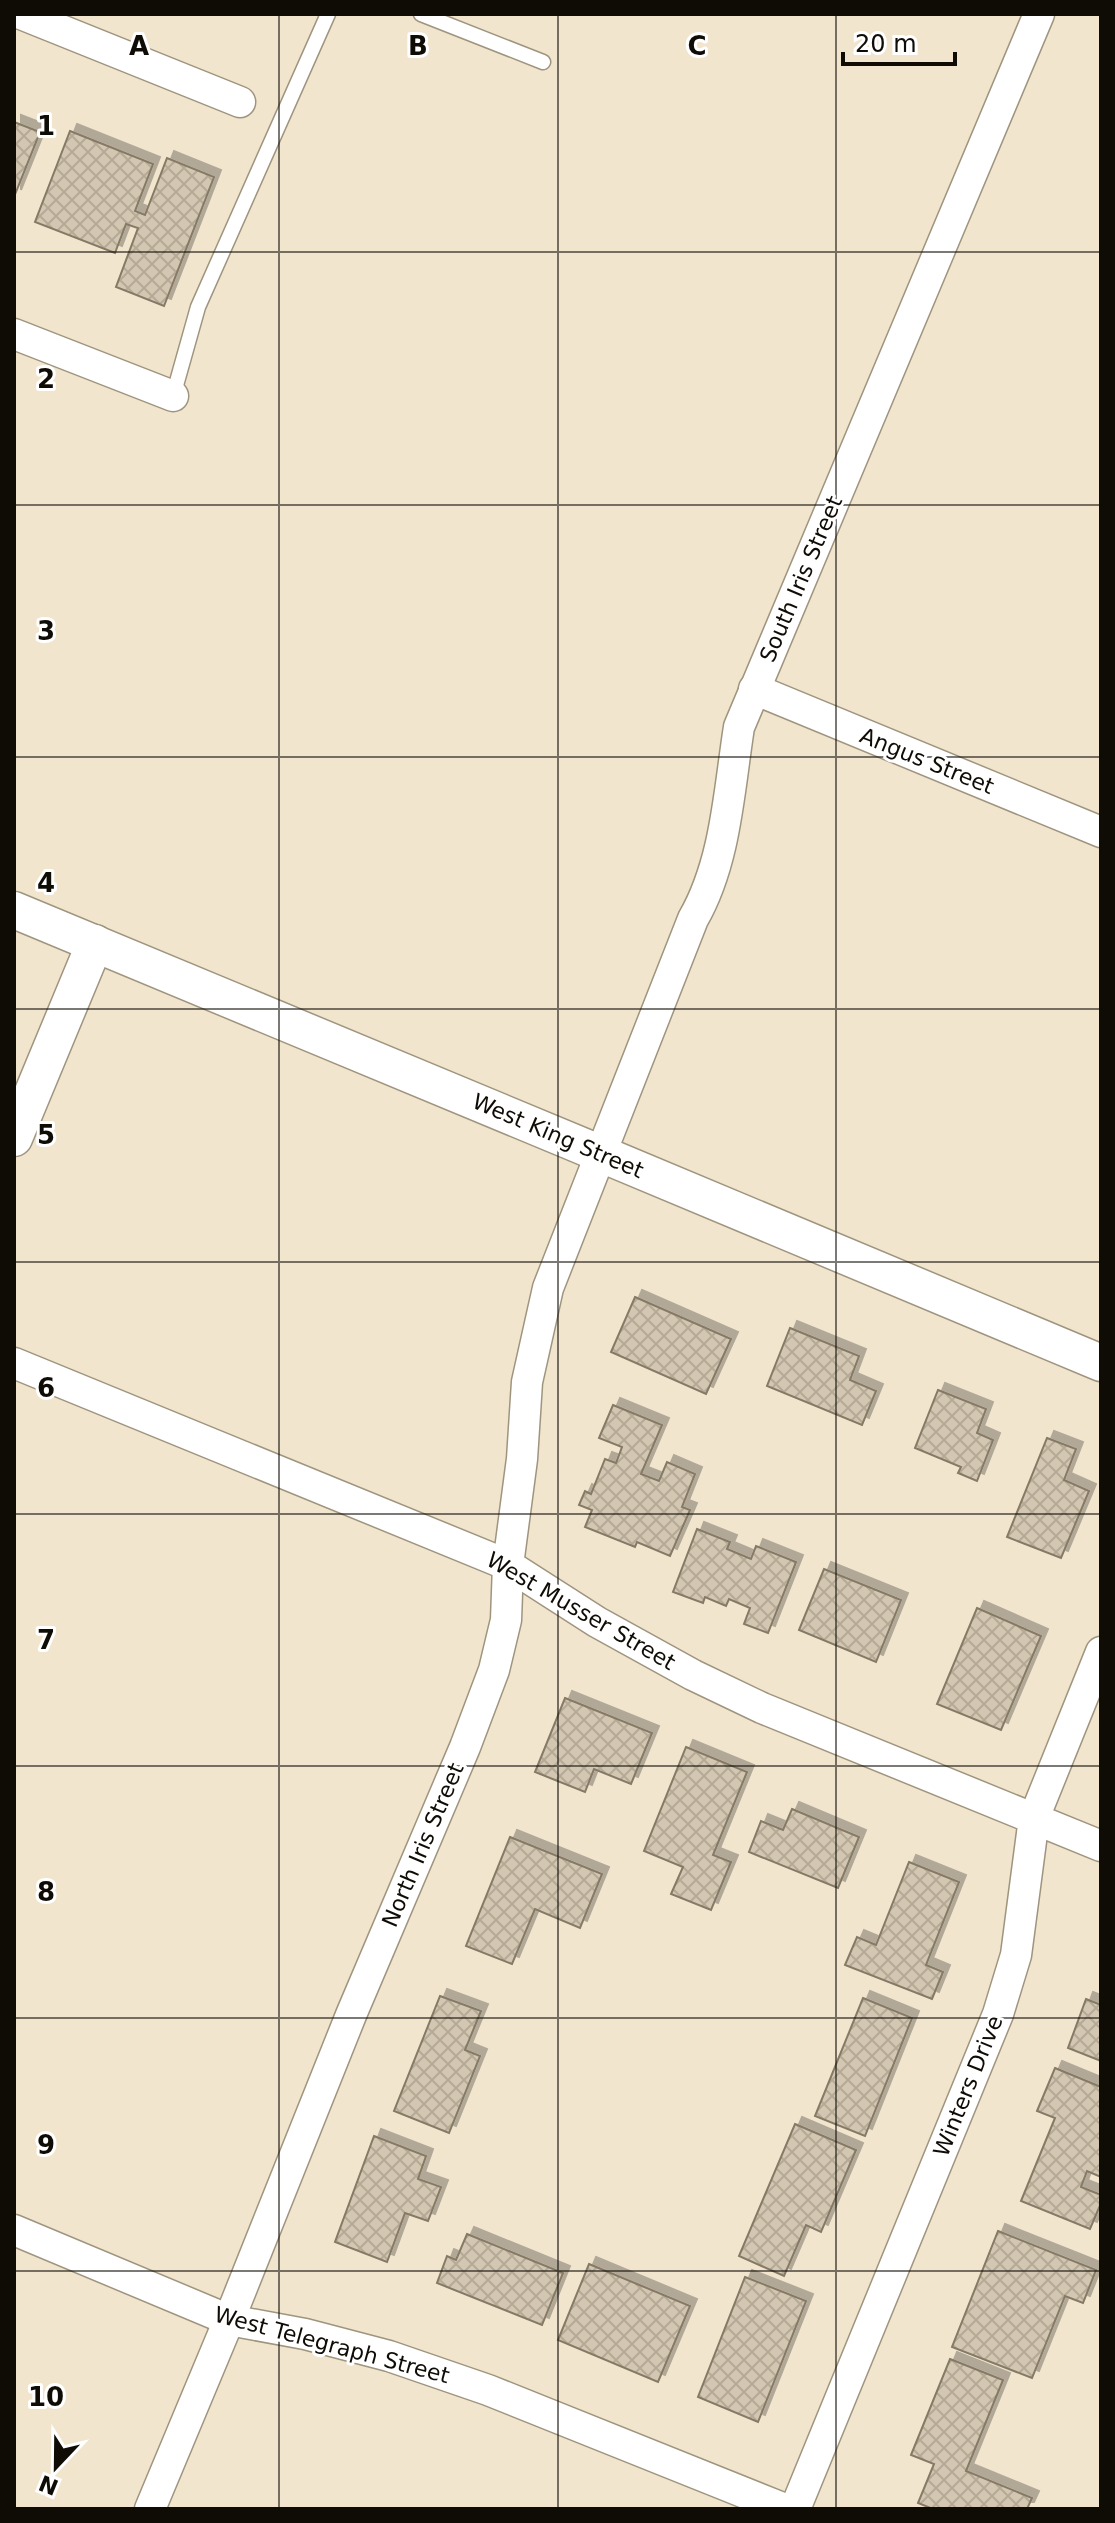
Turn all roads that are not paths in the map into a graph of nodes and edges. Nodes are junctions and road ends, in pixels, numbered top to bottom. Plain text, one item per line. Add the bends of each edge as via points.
1 (21, 14) edge
2 (328, 14) edge
3 (421, 14) edge
4 (1039, 14) edge
5 (543, 62) dead end
6 (240, 102) dead end
7 (14, 334) edge
8 (173, 396) joint
9 (754, 689) junction
10 (1101, 832) edge
11 (14, 910) edge
12 (95, 943) junction
13 (14, 1138) edge
14 (600, 1155) junction
15 (14, 1363) edge
16 (1101, 1363) edge
17 (508, 1565) junction
18 (1101, 1652) edge
19 (1034, 1818) junction
20 (1101, 1846) edge
21 (14, 2230) edge
22 (229, 2320) junction
23 (150, 2509) edge
24 (785, 2509) edge
25 (795, 2509) edge

1 - 6 street
2 - 8 lane via 198,307
3 - 5 lane
4 - 9 street, South Iris Street
7 - 8 street
9 - 10 street, Angus Street
9 - 14 street, South Iris Street via 739,727 708,894 693,919
11 - 12 street, West King Street
12 - 13 street
12 - 14 street, West King Street
14 - 16 street, West King Street
14 - 17 street, North Iris Street via 548,1288 527,1382
15 - 17 street, West Musser Street
17 - 19 street, West Musser Street via 693,1675
17 - 22 street, North Iris Street via 506,1620 494,1670
18 - 19 street, Winters Drive
19 - 20 street, West Musser Street
19 - 25 street, Winters Drive via 1016,1955 998,2014
21 - 22 street, West Telegraph Street
22 - 23 street, North Iris Street
22 - 24 street, West Telegraph Street via 305,2334 488,2390

